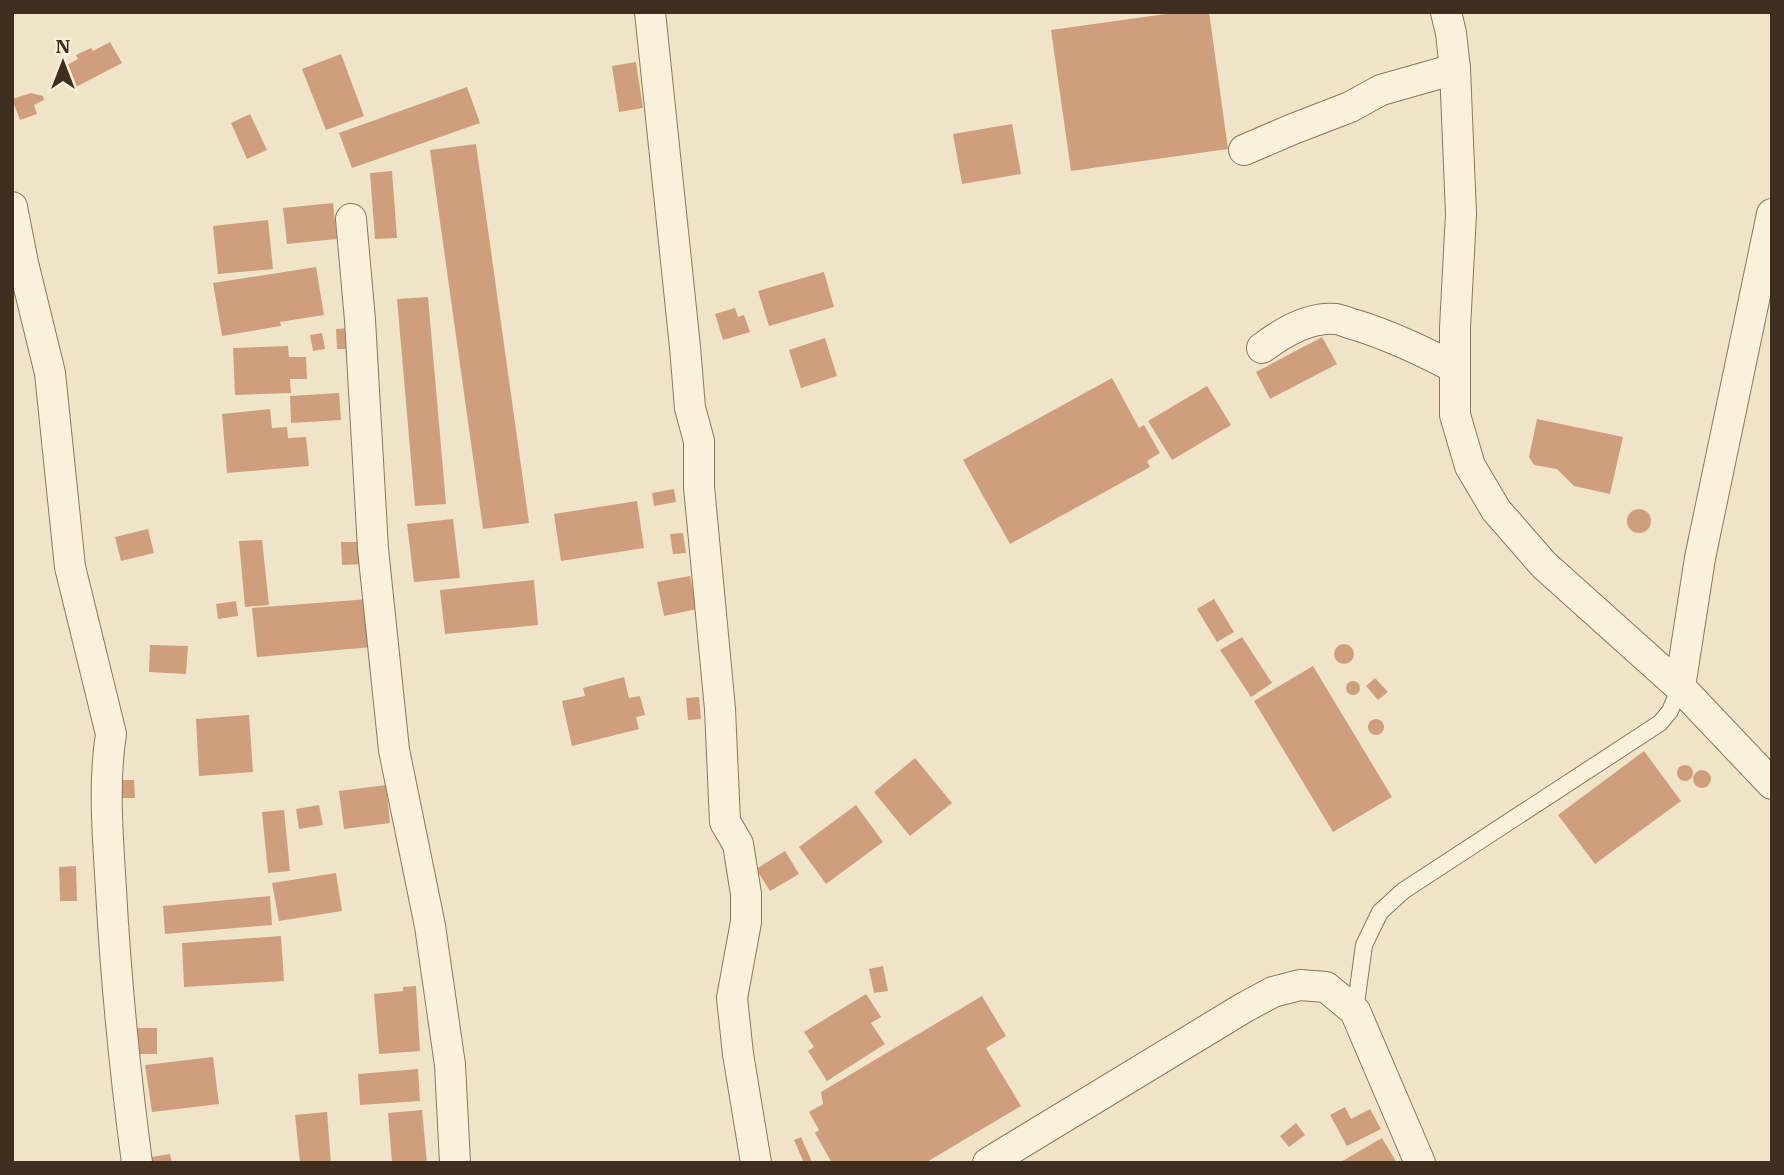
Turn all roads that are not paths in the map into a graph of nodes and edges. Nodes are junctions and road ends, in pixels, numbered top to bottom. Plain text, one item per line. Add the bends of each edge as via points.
1 (650, 12) edge
2 (1446, 12) edge
3 (1455, 68) junction
4 (1244, 150) dead end
5 (12, 207) edge
6 (1772, 215) edge
7 (351, 219) dead end
8 (1763, 309) edge
9 (1262, 348) dead end
10 (1455, 368) junction
11 (1680, 687) junction
12 (1772, 784) edge
13 (1355, 1010) junction
14 (137, 1163) edge
15 (455, 1163) edge
16 (756, 1163) edge
17 (988, 1163) edge
18 (1420, 1163) edge

1 - 16 street via 690,408 699,441 724,821 738,844 746,894 746,922 732,998
2 - 3 street
3 - 4 street via 1381,90
3 - 10 street via 1461,214
5 - 14 street via 50,373 70,568 111,734 108,834
6 - 8 street
7 - 15 street via 373,549 394,750 430,926 450,1065
8 - 11 street via 1700,558
9 - 10 street via 1282,333 1335,319 1417,347
10 - 11 street via 1455,415 1470,466 1496,510 1544,565
11 - 12 street
11 - 13 lane via 1660,723 1403,891 1380,912 1364,945
13 - 17 street via 1326,987 1300,985 1273,992
13 - 18 street

